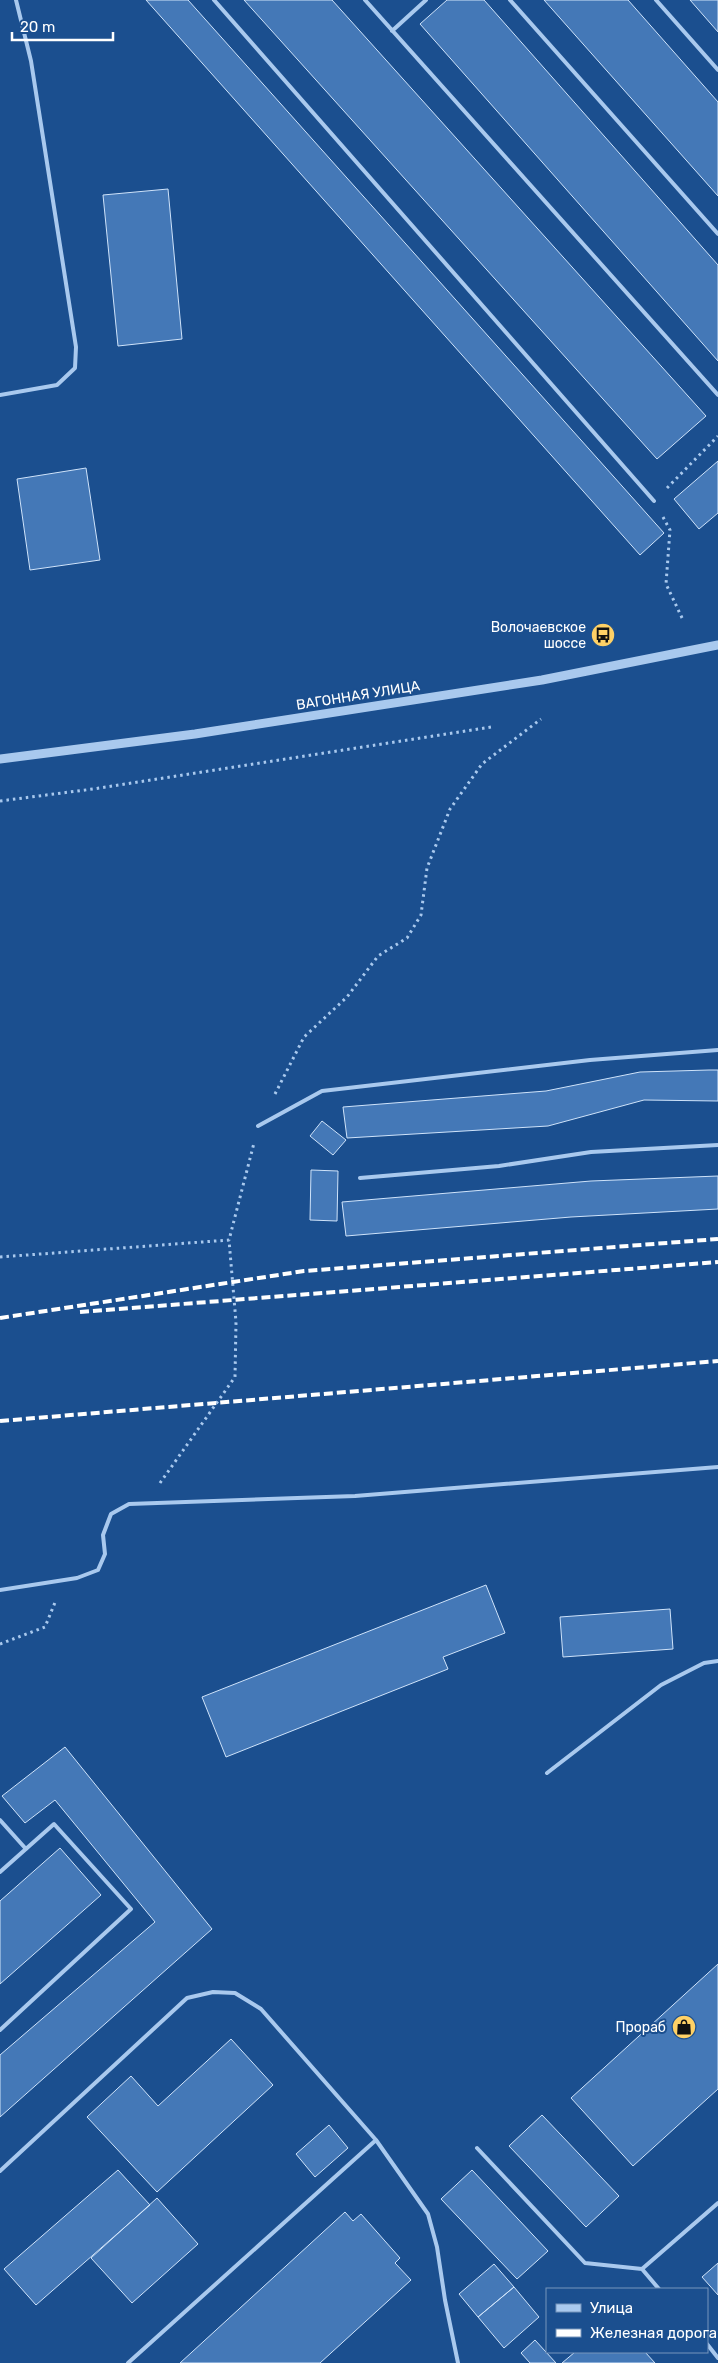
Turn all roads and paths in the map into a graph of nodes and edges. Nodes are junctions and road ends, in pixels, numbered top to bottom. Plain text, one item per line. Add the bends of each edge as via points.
1 (16, 0) edge
2 (214, 0) edge
3 (365, 0) edge
4 (426, 0) edge
5 (510, 0) edge
6 (656, 0) edge
7 (392, 30) junction
8 (718, 70) edge
9 (718, 234) edge
10 (0, 395) edge
11 (718, 395) edge
12 (718, 436) edge
13 (654, 501) junction
14 (683, 620) dead end
15 (718, 645) edge
16 (541, 719) dead end
17 (491, 727) dead end
18 (0, 759) edge
19 (0, 801) edge
20 (718, 1050) edge
21 (258, 1126) junction
22 (718, 1144) edge
23 (360, 1178) dead end
24 (229, 1240) junction
25 (0, 1257) edge
26 (718, 1467) edge
27 (147, 1502) junction
28 (64, 1580) junction
29 (0, 1590) edge
30 (0, 1644) edge
31 (718, 1661) edge
32 (547, 1772) dead end
33 (0, 1820) edge
34 (26, 1849) junction
35 (0, 1872) edge
36 (0, 2030) edge
37 (376, 2140) junction
38 (477, 2148) dead end
39 (0, 2171) edge
40 (718, 2203) edge
41 (642, 2269) junction
42 (658, 2288) edge
43 (708, 2345) edge
44 (718, 2358) edge
45 (128, 2363) edge
46 (458, 2363) edge

1 - 10 lane via 31,61 76,347 74,368 57,385
2 - 13 lane
3 - 7 lane
4 - 7 lane
5 - 9 lane
6 - 8 lane
7 - 11 lane
12 - 13 path
13 - 14 path via 670,530 666,584
15 - 18 street, ВАГОННАЯ УЛИЦА via 542,680 194,734
16 - 21 path via 482,764 450,809 427,868 421,915 407,938 378,956 347,997 304,1037
17 - 19 path
20 - 21 lane via 590,1060 322,1091
21 - 24 path
22 - 23 lane via 591,1152 499,1166
24 - 25 path
24 - 27 path via 236,1322 235,1377
26 - 27 lane via 355,1496
27 - 28 lane via 129,1504 111,1514 98,1570
28 - 29 lane
28 - 30 path via 44,1627
31 - 32 lane via 704,1663 661,1685
33 - 34 lane
34 - 35 lane
34 - 36 lane via 54,1824 131,1909
37 - 39 lane via 261,2009 234,1993 213,1992 187,1998
37 - 45 lane
37 - 46 lane via 428,2214
38 - 41 lane via 585,2263
40 - 41 lane
41 - 42 lane
43 - 44 lane

